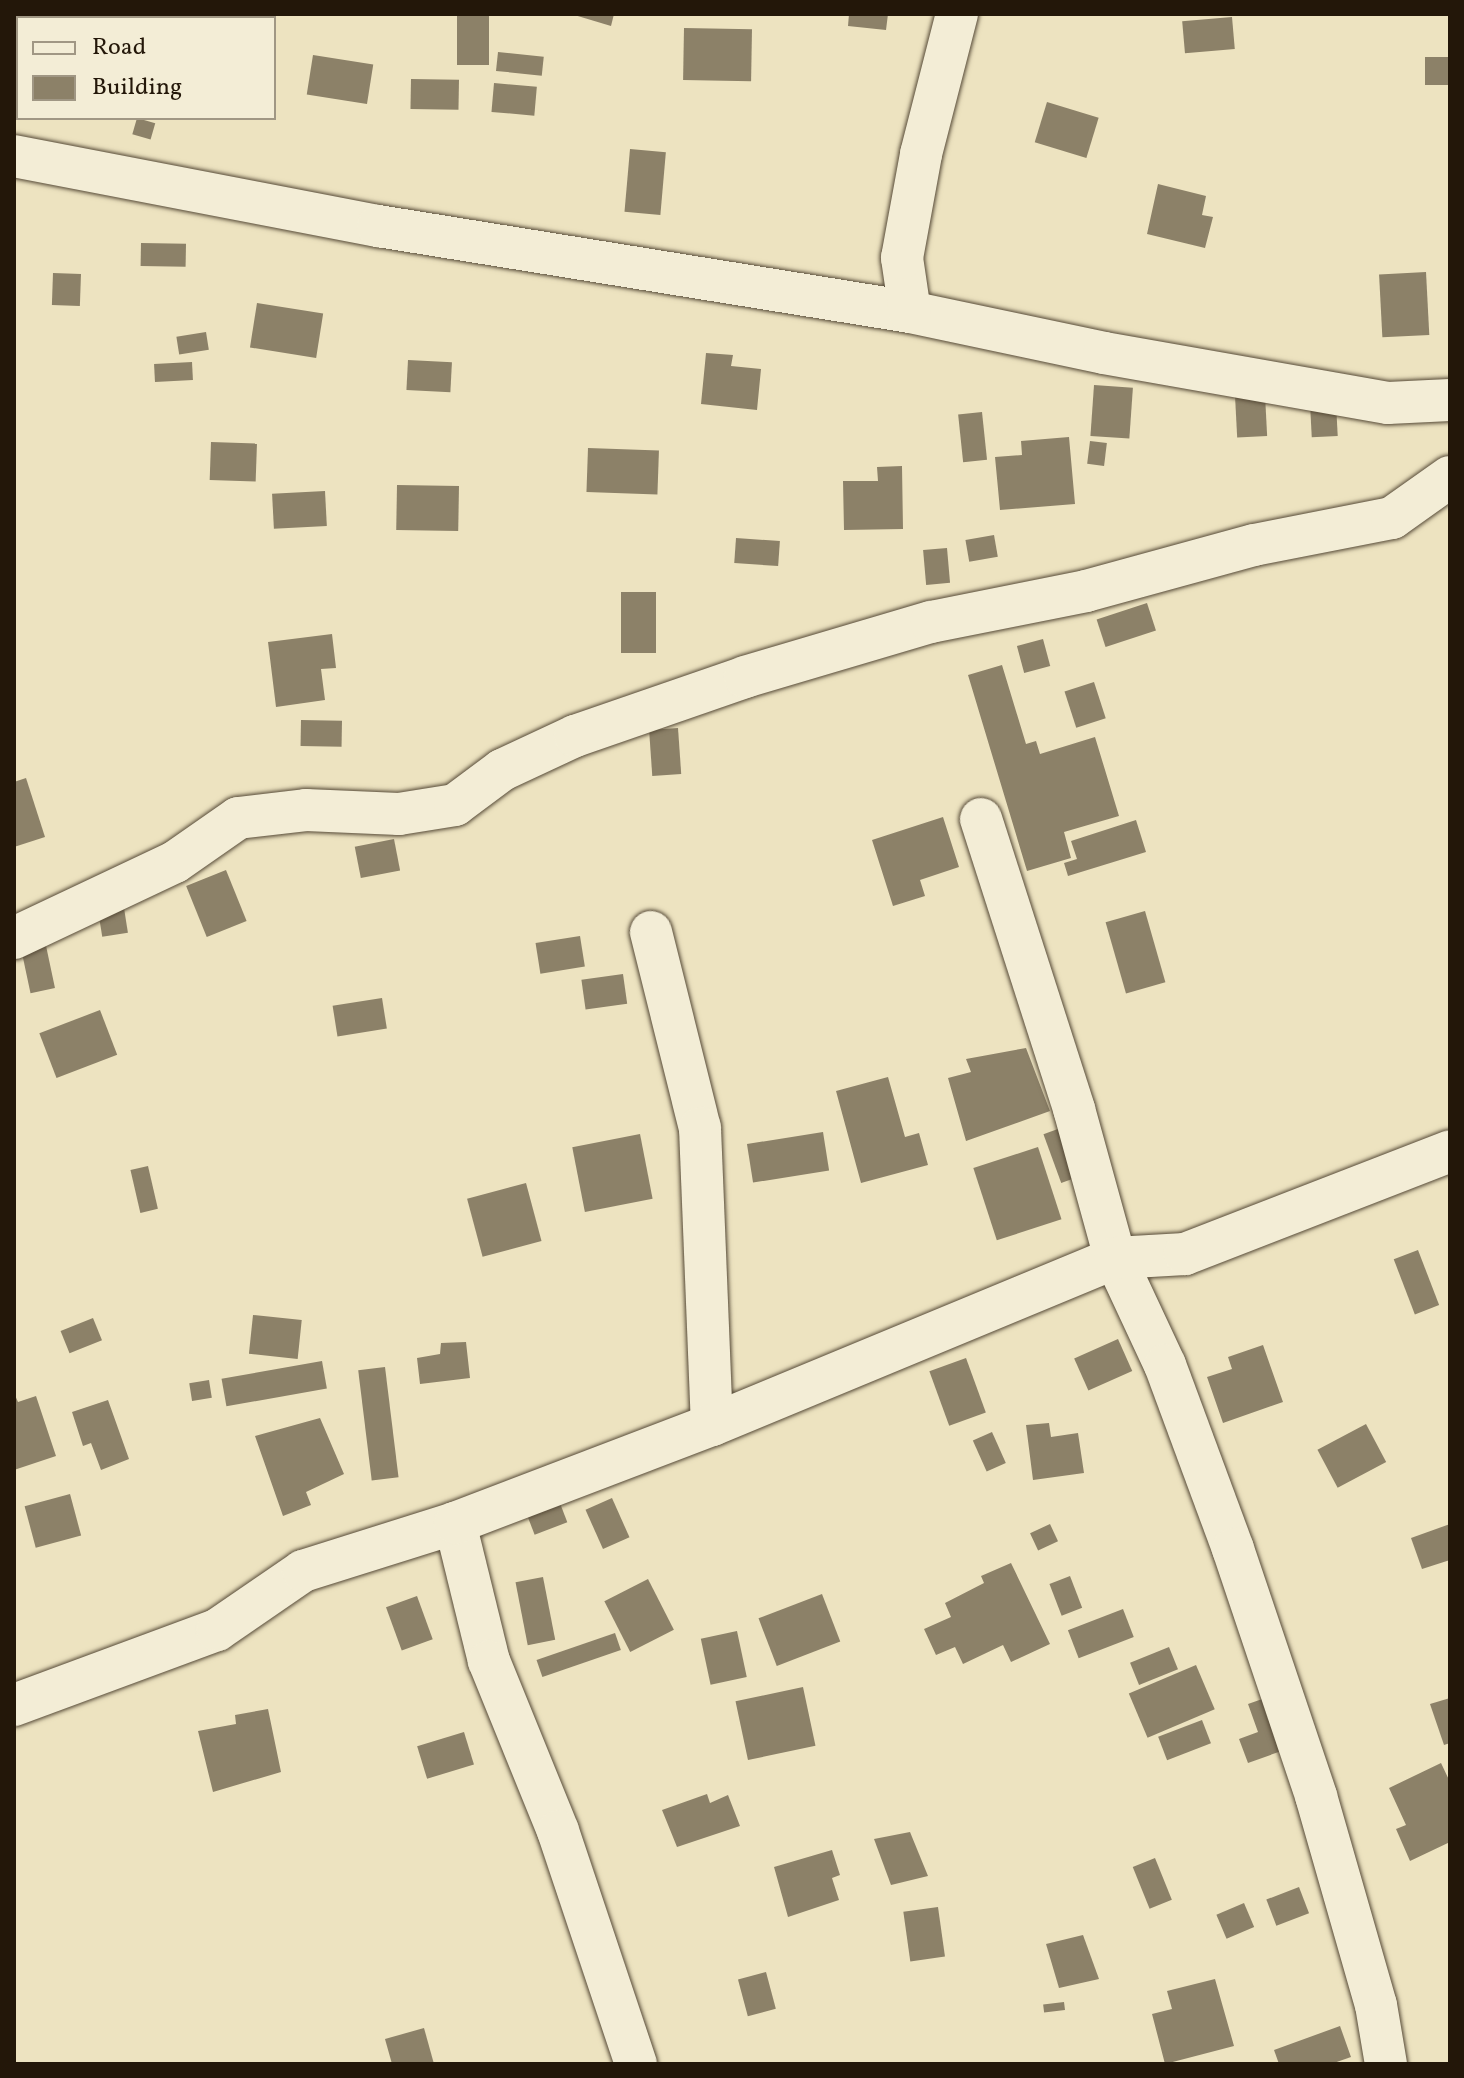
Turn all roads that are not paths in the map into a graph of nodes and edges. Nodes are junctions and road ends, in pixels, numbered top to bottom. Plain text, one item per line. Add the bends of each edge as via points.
1 (957, 14) edge
2 (14, 156) edge
3 (910, 312) junction
4 (1450, 400) edge
5 (1450, 477) edge
6 (981, 819) dead end
7 (651, 932) dead end
8 (14, 938) edge
9 (1450, 1151) edge
10 (1115, 1258) junction
11 (712, 1425) junction
12 (455, 1523) junction
13 (14, 1705) edge
14 (636, 2064) edge
15 (1386, 2064) edge

1 - 3 street via 921,154 902,258
2 - 3 street via 439,237
3 - 4 street via 1373,401
5 - 8 street via 1392,518 1254,545 1086,591 931,622 745,677 575,736 502,770 455,805 399,814 306,810 238,818 175,862
6 - 10 street via 1074,1109
7 - 11 street via 700,1128
9 - 10 street via 1185,1254
10 - 11 street
10 - 15 street via 1165,1365 1272,1665 1376,2005
11 - 12 street
12 - 13 street via 303,1571 217,1630
12 - 14 street via 489,1661 558,1831

